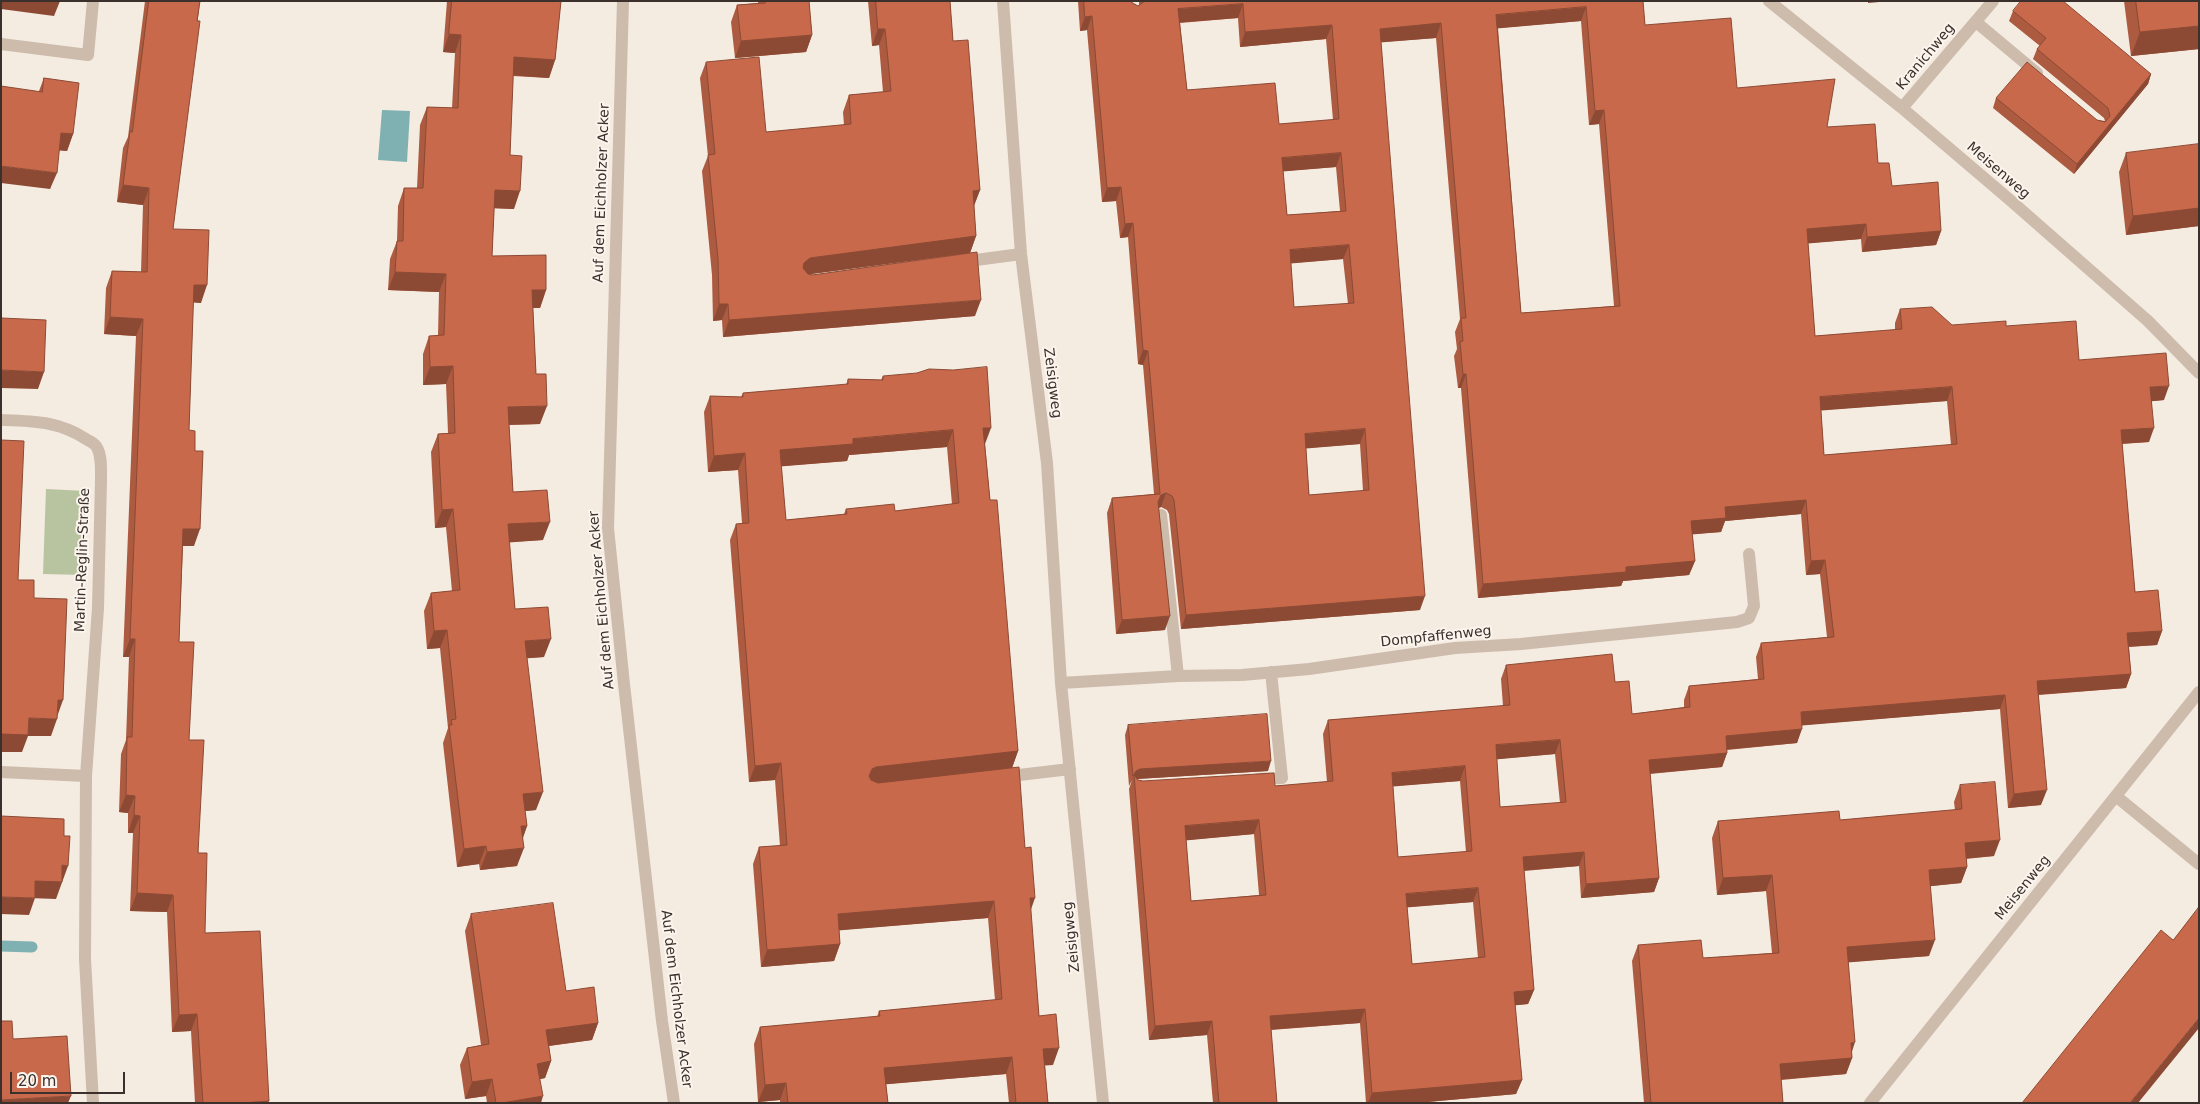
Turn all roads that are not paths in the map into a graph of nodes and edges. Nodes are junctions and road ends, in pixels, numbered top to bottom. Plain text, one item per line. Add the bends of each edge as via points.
1 (93, 1) edge
2 (623, 1) edge
3 (1003, 1) edge
4 (1769, 1) edge
5 (1992, 1) edge
6 (1976, 22) junction
7 (1, 44) edge
8 (2045, 79) edge
9 (1902, 108) junction
10 (1021, 254) junction
11 (952, 263) edge
12 (2199, 373) edge
13 (1, 420) edge
14 (1160, 515) edge
15 (1749, 554) dead end
16 (1271, 672) junction
17 (1178, 676) junction
18 (1061, 683) junction
19 (2199, 692) edge
20 (1070, 769) junction
21 (1, 772) edge
22 (86, 776) junction
23 (994, 778) edge
24 (1243, 780) edge
25 (2116, 797) junction
26 (2199, 864) edge
27 (93, 1103) edge
28 (674, 1103) edge
29 (1103, 1103) edge
30 (1870, 1103) edge

1 - 7 street via 88,55
2 - 28 street, Auf dem Eichholzer Acker via 608,528 630,743
3 - 10 street, Zeisigweg
4 - 9 street, Meisenweg
5 - 6 street, Kranichweg
6 - 8 street
6 - 9 street, Kranichweg
9 - 12 street, Meisenweg via 2148,321
10 - 11 street
10 - 18 street, Zeisigweg via 1047,463
13 - 22 street, Martin-Reglin-Straße via 63,426 96,446 101,464 98,608
14 - 17 street
15 - 16 street, Dompfaffenweg via 1754,606 1749,618 1737,622 1455,648
16 - 17 street, Dompfaffenweg
16 - 24 street via 1282,778
17 - 18 street, Dompfaffenweg
18 - 20 street, Zeisigweg
19 - 25 street, Meisenweg
20 - 23 street
20 - 29 street, Zeisigweg
21 - 22 street
22 - 27 street, Martin-Reglin-Straße via 85,956
25 - 26 street
25 - 30 street, Meisenweg

